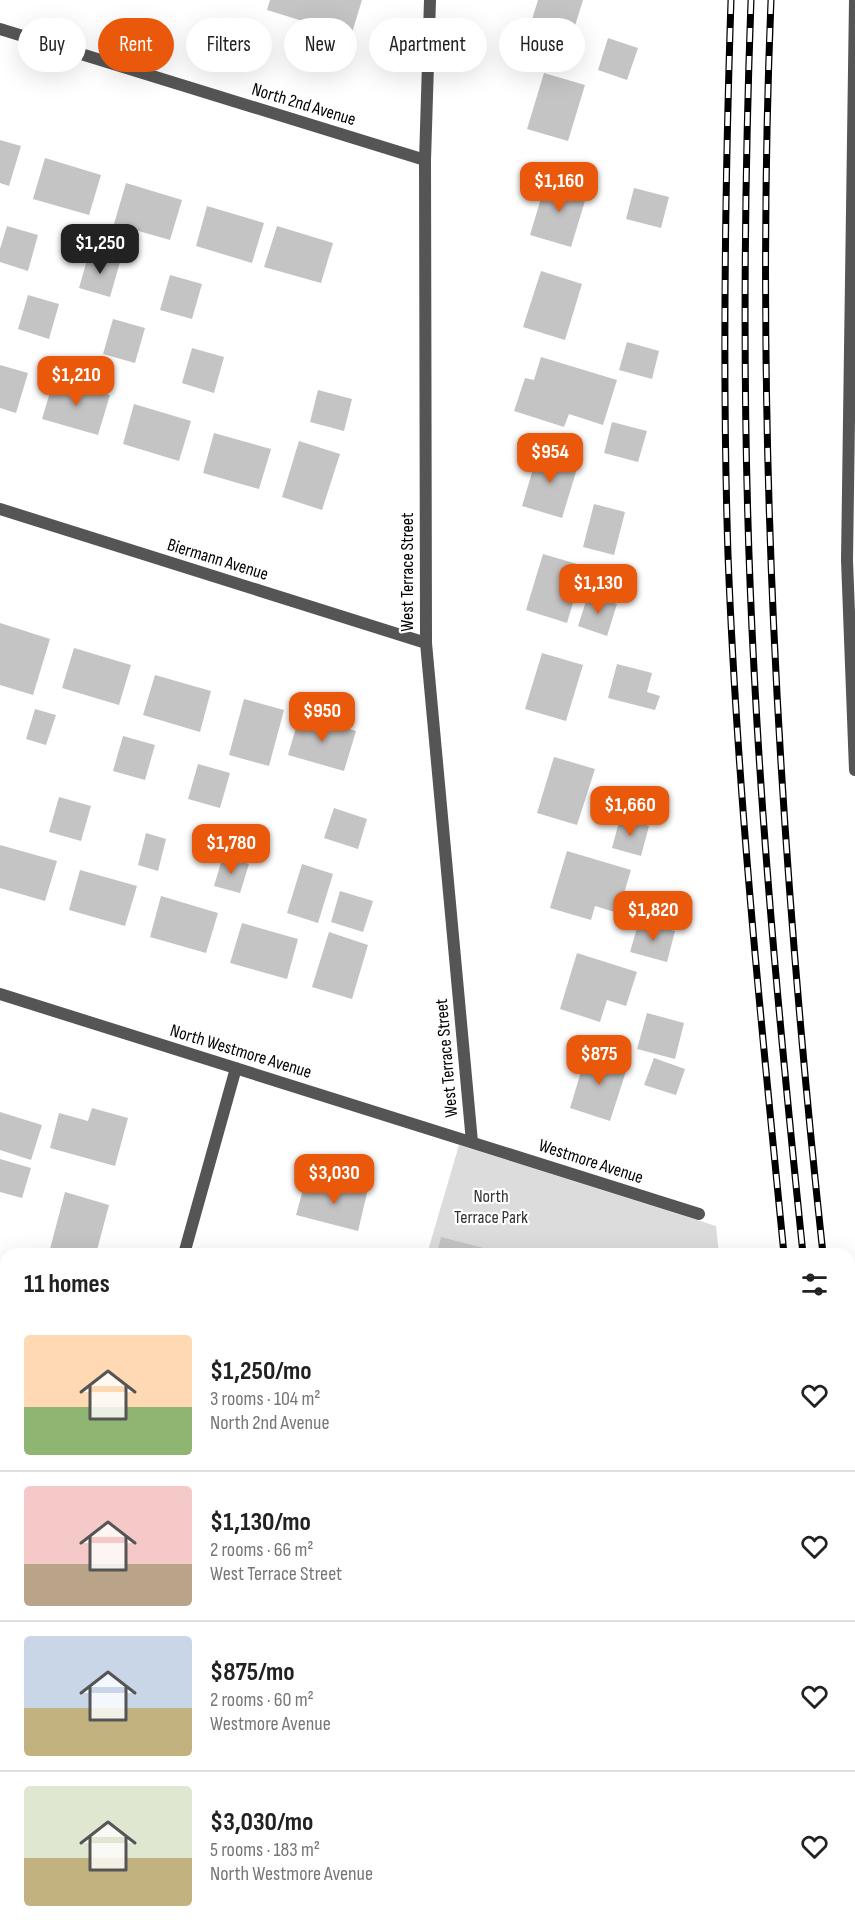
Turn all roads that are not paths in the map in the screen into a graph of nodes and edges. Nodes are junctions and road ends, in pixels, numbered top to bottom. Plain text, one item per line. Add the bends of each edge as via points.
1 (430, 0) edge
2 (855, 3) edge
3 (0, 29) edge
4 (854, 146) edge
5 (424, 160) junction
6 (853, 283) edge
7 (851, 426) edge
8 (0, 509) edge
9 (851, 570) edge
10 (426, 643) junction
11 (854, 713) edge
12 (855, 770) edge
13 (0, 994) edge
14 (236, 1068) junction
15 (472, 1142) junction
16 (699, 1214) dead end
17 (186, 1248) edge

1 - 5 street, West Terrace Street
2 - 4 street
3 - 5 street, North 2nd Avenue
4 - 6 street
5 - 10 street, West Terrace Street
6 - 7 street
7 - 9 street
8 - 10 street, Biermann Avenue
9 - 11 street
10 - 15 street, West Terrace Street
11 - 12 street
13 - 14 street, North Westmore Avenue
14 - 15 street, North Westmore Avenue
14 - 17 street
15 - 16 street, Westmore Avenue

